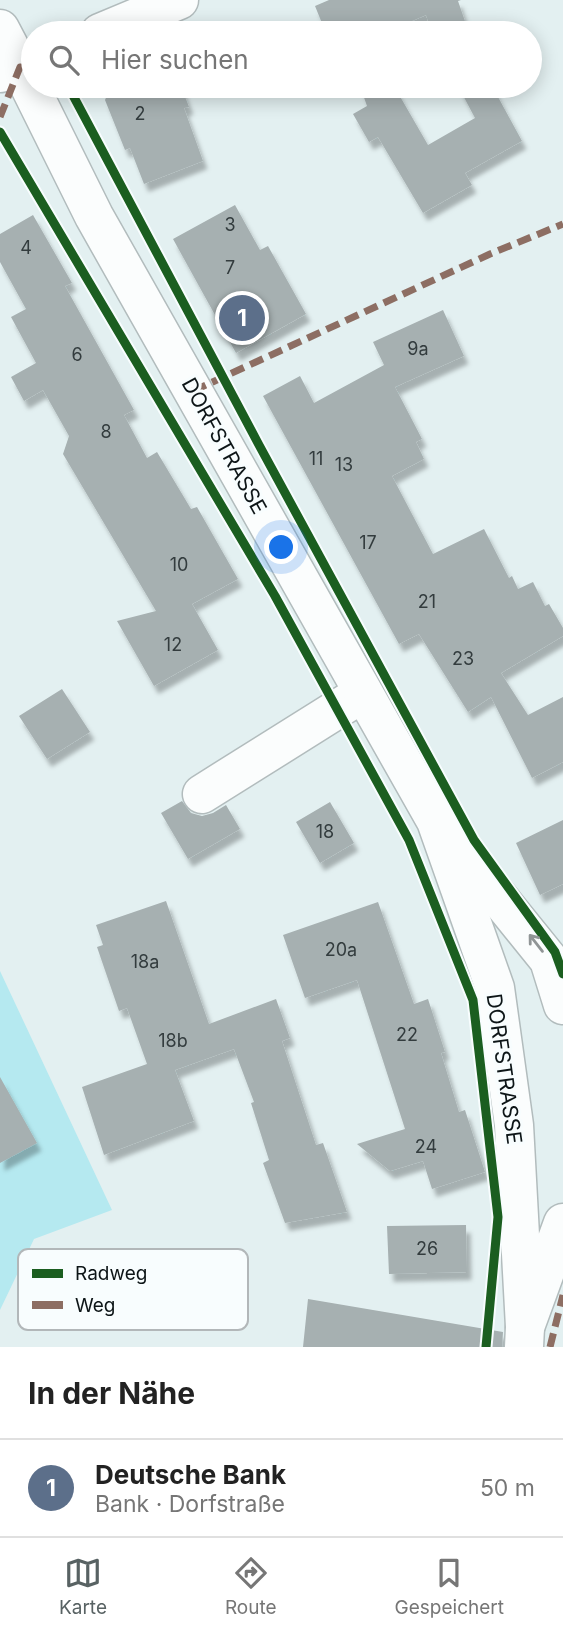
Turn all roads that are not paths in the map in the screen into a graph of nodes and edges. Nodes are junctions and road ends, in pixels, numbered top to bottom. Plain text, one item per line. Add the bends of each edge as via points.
1 (179, 0) edge
2 (129, 21) edge
3 (0, 29) edge
4 (18, 67) edge
5 (34, 98) edge
6 (363, 693) junction
7 (202, 794) dead end
8 (436, 821) junction
9 (563, 1005) edge
10 (563, 1223) edge
11 (524, 1337) edge

1 - 2 main road
3 - 4 main road, DORFSTRASSE
5 - 6 main road, DORFSTRASSE via 94,216
6 - 7 main road
6 - 8 main road, DORFSTRASSE
9 -> 8 main road, DORFSTRASSE via 549,960
8 - 11 main road, DORFSTRASSE via 495,988 514,1125
10 - 11 main road, DORFSTRASSE

